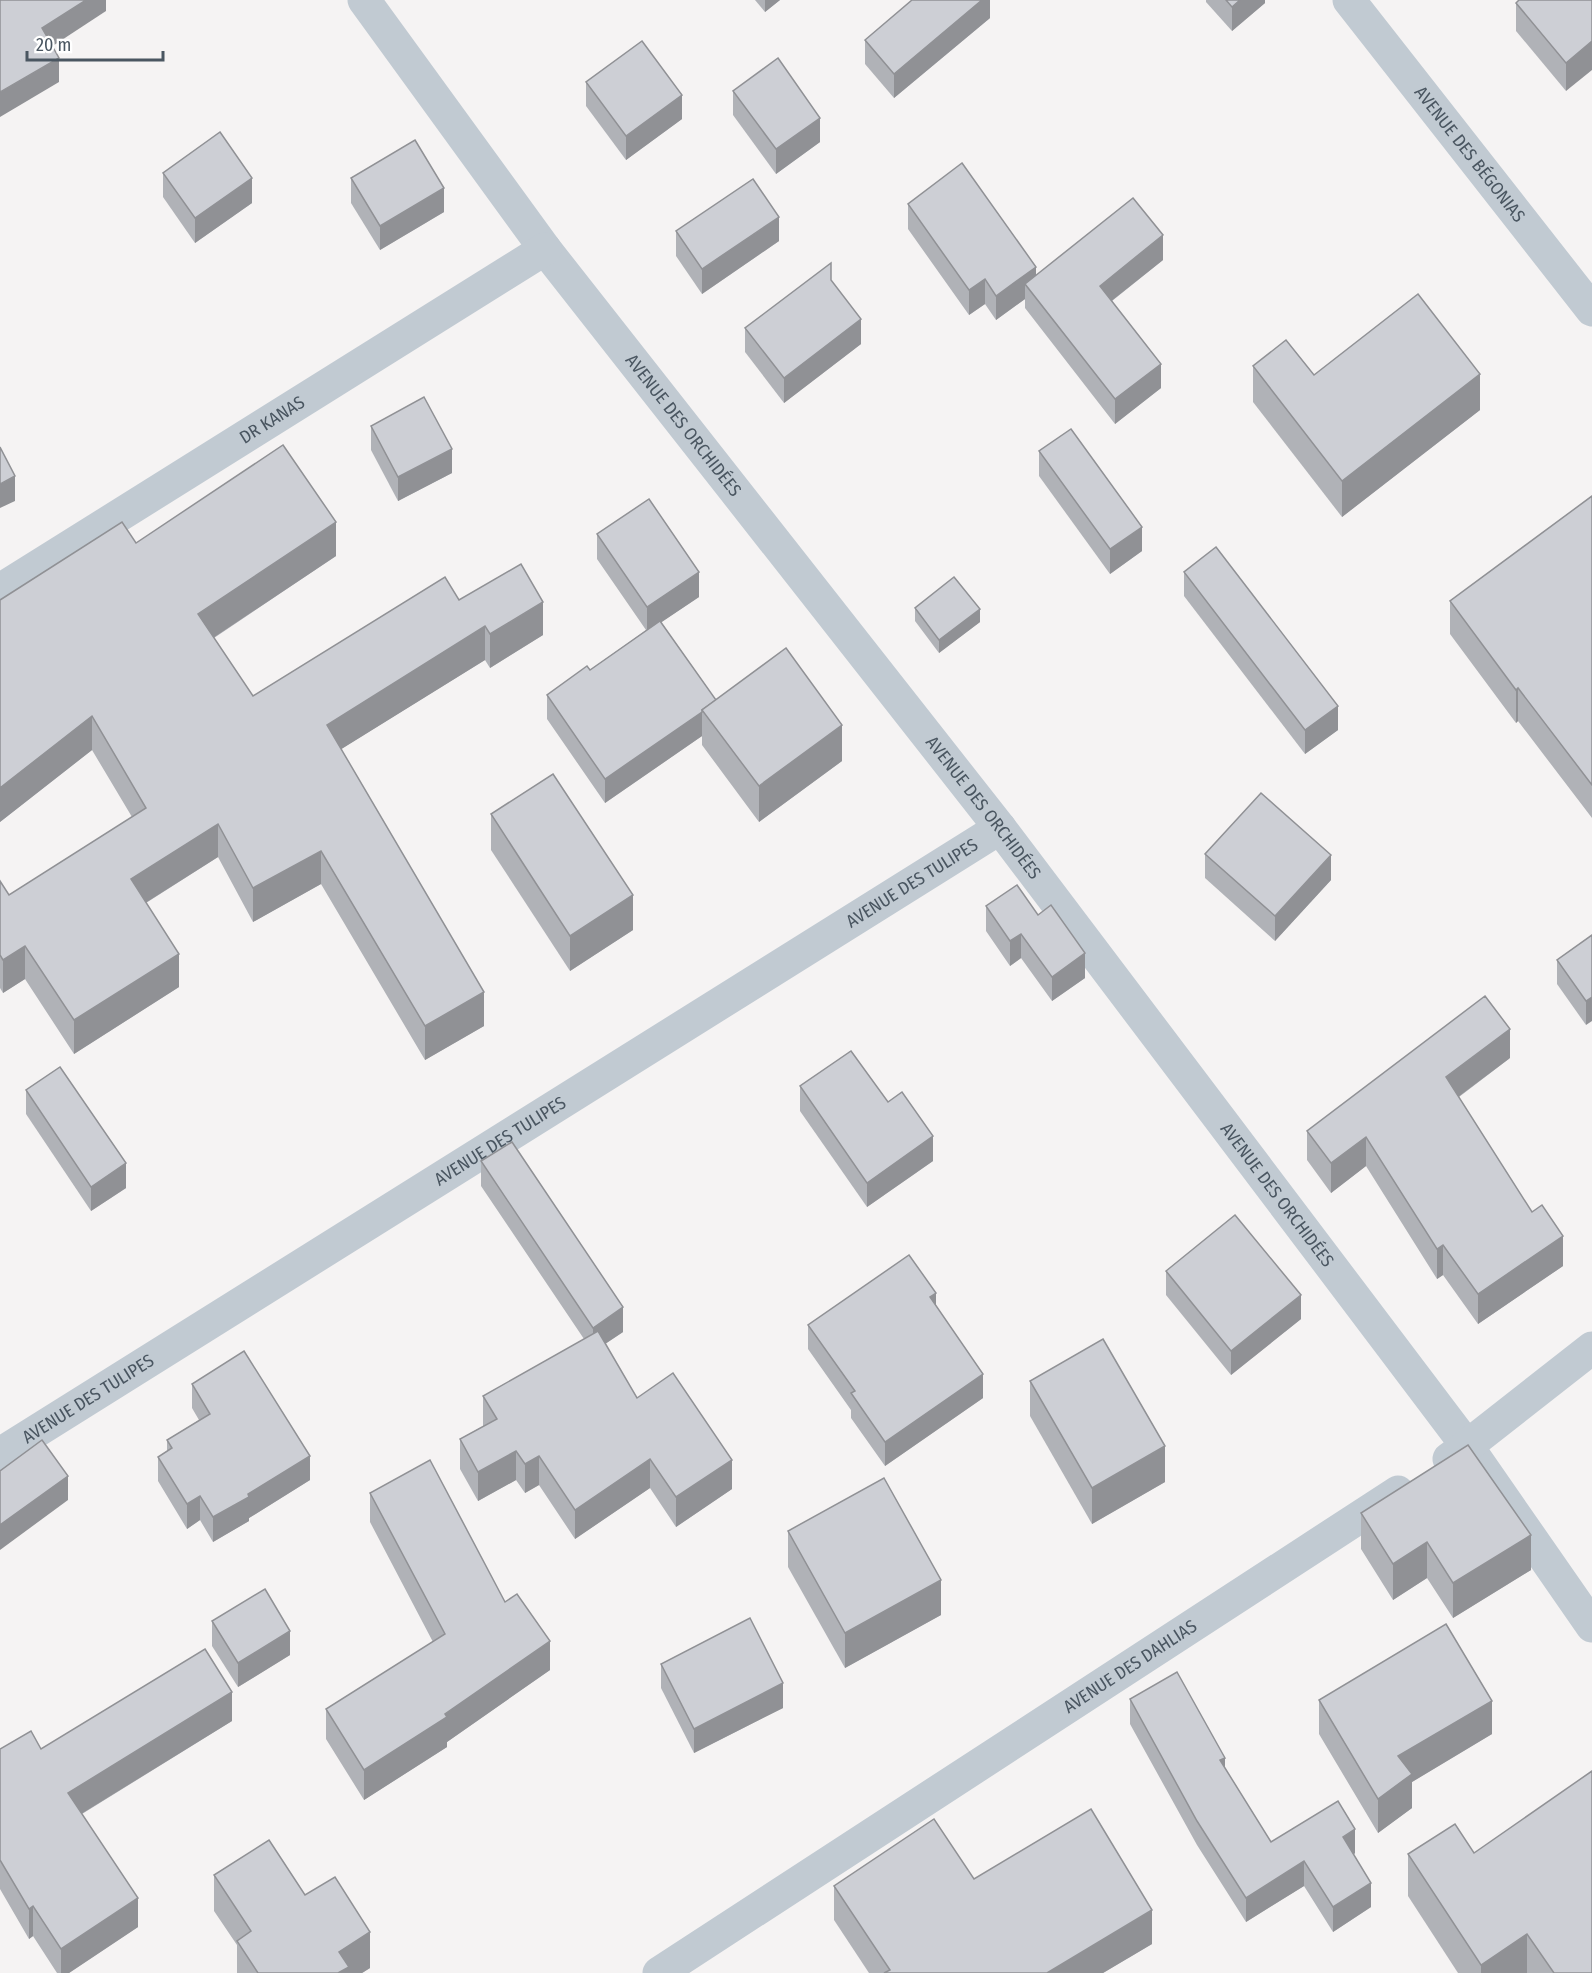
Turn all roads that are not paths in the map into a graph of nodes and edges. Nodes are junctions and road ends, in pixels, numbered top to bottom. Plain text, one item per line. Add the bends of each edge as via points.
1 (364, 0) edge
2 (1349, 0) edge
3 (545, 249) junction
4 (1592, 310) edge
5 (0, 590) edge
6 (1000, 828) junction
7 (1592, 1348) edge
8 (1467, 1446) junction
9 (0, 1454) edge
10 (1592, 1626) edge
11 (659, 1973) edge

1 - 3 street, AVENUE DES ORCHIDÉES
2 - 4 street, AVENUE DES BÉGONIAS
3 - 5 street, DR KANAS
3 - 6 street, AVENUE DES ORCHIDÉES
6 - 8 street, AVENUE DES ORCHIDÉES
6 - 9 street, AVENUE DES TULIPES
7 - 8 street, AVENUE DES DAHLIAS
8 - 10 street, AVENUE DES ORCHIDÉES
8 - 11 street, AVENUE DES DAHLIAS

